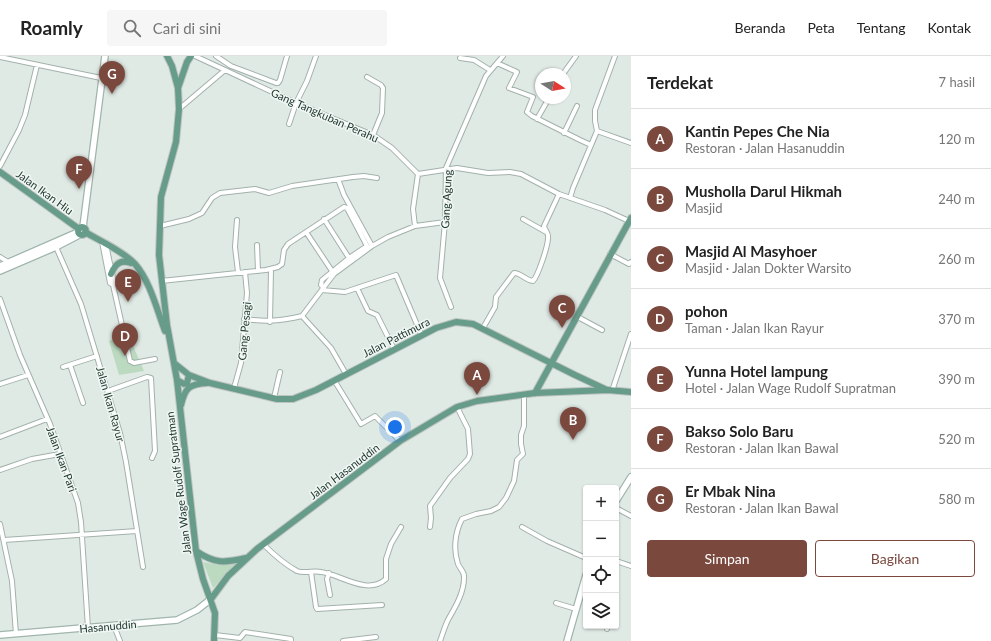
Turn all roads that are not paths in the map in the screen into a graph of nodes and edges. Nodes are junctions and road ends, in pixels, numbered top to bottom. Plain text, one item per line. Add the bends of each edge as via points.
1 (105, 56) edge
2 (167, 56) edge
3 (191, 56) edge
4 (195, 56) edge
5 (216, 56) edge
6 (287, 56) edge
7 (316, 56) edge
8 (503, 56) edge
9 (576, 56) edge
10 (615, 56) edge
11 (0, 57) edge
12 (460, 58) dead end
13 (497, 63) junction
14 (37, 65) junction
15 (567, 68) edge
16 (225, 70) junction
17 (490, 70) junction
18 (366, 77) dead end
19 (102, 78) junction
20 (178, 88) junction
21 (296, 103) junction
22 (546, 104) edge
23 (577, 106) dead end
24 (179, 109) junction
25 (537, 119) junction
26 (289, 124) dead end
27 (597, 131) junction
28 (564, 133) junction
29 (373, 135) junction
30 (631, 143) edge
31 (591, 145) junction
32 (0, 166) edge
33 (446, 168) junction
34 (0, 172) edge
35 (418, 174) junction
36 (377, 178) dead end
37 (338, 179) junction
38 (559, 194) junction
39 (570, 198) junction
40 (324, 219) junction
41 (523, 219) dead end
42 (630, 219) edge
43 (236, 220) dead end
44 (445, 222) junction
45 (160, 226) junction
46 (415, 226) junction
47 (81, 231) junction
48 (306, 232) junction
49 (546, 232) junction
50 (104, 243) junction
51 (257, 245) dead end
52 (372, 246) junction
53 (56, 247) junction
54 (610, 254) junction
55 (0, 257) edge
56 (349, 258) junction
57 (8, 262) junction
58 (631, 262) edge
59 (135, 264) junction
60 (0, 266) edge
61 (271, 270) junction
62 (0, 271) edge
63 (258, 271) junction
64 (332, 271) junction
65 (238, 272) junction
66 (245, 272) junction
67 (111, 274) junction
68 (161, 281) junction
69 (113, 285) junction
70 (357, 288) junction
71 (323, 289) junction
72 (0, 299) edge
73 (451, 307) dead end
74 (302, 316) junction
75 (576, 316) junction
76 (244, 320) junction
77 (270, 322) junction
78 (484, 328) junction
79 (602, 330) dead end
80 (421, 334) junction
81 (630, 334) edge
82 (170, 344) junction
83 (394, 349) junction
84 (97, 356) junction
85 (155, 359) dead end
86 (174, 363) junction
87 (551, 363) junction
88 (70, 365) junction
89 (63, 367) dead end
90 (280, 372) dead end
91 (346, 374) junction
92 (28, 375) junction
93 (189, 375) junction
94 (575, 376) junction
95 (177, 380) junction
96 (334, 380) junction
97 (210, 383) junction
98 (0, 384) edge
99 (234, 388) junction
100 (610, 390) junction
101 (108, 391) junction
102 (577, 392) junction
103 (631, 392) edge
104 (535, 394) junction
105 (524, 395) junction
106 (274, 398) junction
107 (83, 403) dead end
108 (457, 407) junction
109 (180, 408) junction
110 (47, 419) junction
111 (0, 437) edge
112 (400, 441) junction
113 (60, 454) junction
114 (152, 458) dead end
115 (0, 470) edge
116 (631, 476) edge
117 (619, 496) edge
118 (619, 510) edge
119 (631, 516) edge
120 (0, 524) edge
121 (401, 527) dead end
122 (430, 527) dead end
123 (522, 527) dead end
124 (137, 531) junction
125 (82, 534) junction
126 (4, 540) junction
127 (263, 544) junction
128 (196, 551) junction
129 (584, 557) edge
130 (246, 558) junction
131 (619, 562) edge
132 (631, 566) edge
133 (143, 567) dead end
134 (311, 572) junction
135 (329, 573) junction
136 (330, 595) dead end
137 (583, 595) edge
138 (211, 600) junction
139 (556, 603) dead end
140 (382, 605) dead end
141 (576, 609) junction
142 (114, 626) junction
143 (88, 628) junction
144 (16, 634) junction
145 (0, 635) edge
146 (376, 637) dead end
147 (215, 638) edge
148 (291, 640) edge
149 (120, 641) edge
150 (343, 641) edge
151 (440, 641) edge
152 (567, 641) edge

1 - 19 street
2 - 20 main road, Jalan Wage Rudolf Supratman
3 - 20 main road
4 - 16 street, Gang Tangkuban Perahu
5 - 6 street via 231,66 276,83 280,80
7 - 21 street
8 - 13 street, Gang Agung
9 - 15 street
10 - 27 street via 596,110
11 - 14 street
12 - 17 street via 474,60
13 - 17 street, Gang Agung
13 - 25 street via 517,72 509,88 533,97 527,112
14 - 19 street
14 - 32 street via 25,115
16 - 21 street, Gang Tangkuban Perahu
16 - 24 street
17 - 33 street, Gang Agung
18 - 29 street via 383,88 382,113
19 - 47 street
20 - 24 main road, Jalan Wage Rudolf Supratman
21 - 26 street
21 - 29 street, Gang Tangkuban Perahu
22 - 25 street
23 - 28 street
24 - 45 main road, Jalan Wage Rudolf Supratman via 176,142 161,197
25 - 28 street
27 - 30 street
27 - 31 street
28 - 31 street
29 - 35 street, Gang Tangkuban Perahu via 392,148
31 - 39 street
33 - 35 street
33 - 38 street via 521,174
33 - 44 street, Gang Agung
34 - 47 main road, Jalan Ikan Hiu
35 - 46 street via 413,215
36 - 37 street via 364,176
37 - 45 street via 292,186 269,193 255,189 220,193 212,198 202,213
37 - 52 street
38 - 39 street
38 - 49 street via 544,226
39 - 42 street
40 - 48 street
40 - 56 street
40 - 56 street via 344,207 347,208 367,246
41 - 49 street
42 - 54 main road
43 - 65 street via 235,247
44 - 46 street
44 - 73 street, Gang Agung via 440,278
45 - 68 main road, Jalan Wage Rudolf Supratman
46 - 52 street
47 - 50 main road, Jalan Wage Rudolf Supratman
47 - 53 street
47 - 57 street
48 - 61 street via 288,244 284,250 282,264
48 - 64 street
49 - 78 street via 548,240 535,279 527,280 514,273 496,297 495,308
50 - 59 main road, Jalan Wage Rudolf Supratman
50 - 67 street
50 - 69 street via 110,283
51 - 63 street
52 - 71 street via 334,274
53 - 62 street
53 - 84 street, Jalan Ikan Rayur via 81,304
54 - 58 street via 629,264
54 - 75 main road
55 - 57 street
56 - 64 street
57 - 60 street
59 - 67 main road via 122,261 115,265
59 - 82 main road, Jalan Wage Rudolf Supratman via 149,289
61 - 63 street
61 - 77 street
63 - 66 street
64 - 71 street via 321,282
65 - 66 street
65 - 68 street
66 - 76 street, Gang Pesagi via 247,293
67 - 69 street
68 - 82 main road, Jalan Wage Rudolf Supratman
69 - 85 street via 130,361 134,363
70 - 71 street via 345,292
70 - 80 street via 397,275
70 - 83 street via 367,310 377,315
71 - 74 street
72 - 92 street, Jalan Ikan Pari
74 - 77 street
74 - 91 street via 331,348
75 - 79 street
75 - 87 main road
76 - 77 street
76 - 99 street, Gang Pesagi via 241,363
78 - 80 main road, Jalan Pattimura via 456,322
78 - 87 main road, Jalan Pattimura
80 - 83 main road, Jalan Pattimura
81 - 100 street
82 - 86 main road, Jalan Wage Rudolf Supratman
83 - 91 main road, Jalan Pattimura
84 - 88 street
84 - 101 street, Jalan Ikan Rayur
86 - 93 main road, Jalan Pattimura
86 - 95 main road, Jalan Wage Rudolf Supratman
87 - 94 main road, Jalan Pattimura
87 - 104 main road
88 - 89 street
88 - 107 street
90 - 106 street
91 - 96 main road, Jalan Pattimura
92 - 98 street
92 - 110 street, Jalan Ikan Pari
93 - 95 main road via 187,383
93 - 97 main road, Jalan Pattimura
94 - 100 main road, Jalan Pattimura
94 - 102 main road via 580,382
95 - 109 main road, Jalan Wage Rudolf Supratman
96 - 106 main road, Jalan Pattimura via 301,397 286,400
96 - 112 street via 361,424 375,416
97 - 99 main road, Jalan Pattimura
97 - 109 main road, Jalan Pattimura via 196,384 187,389
99 - 106 main road, Jalan Pattimura
100 - 102 main road, Jalan Hasanuddin
100 - 103 main road
101 - 114 street via 147,377 151,378 155,451
101 - 124 street, Jalan Ikan Rayur via 123,447
102 - 104 main road, Jalan Hasanuddin
104 - 105 main road, Jalan Hasanuddin
105 - 108 main road, Jalan Hasanuddin via 477,401
105 - 151 street via 522,454 517,460 515,475 506,498 499,507 462,520 456,535 457,560 464,578 462,590
108 - 112 main road, Jalan Hasanuddin
108 - 122 street via 468,429 470,454 430,506
109 - 128 main road, Jalan Wage Rudolf Supratman
110 - 111 street
110 - 113 street, Jalan Ikan Pari
112 - 127 main road, Jalan Hasanuddin
113 - 115 street via 32,459
113 - 125 street, Jalan Ikan Pari via 78,503
116 - 117 street
118 - 119 street
120 - 126 street
121 - 135 street via 390,544 384,580 375,584 358,584
123 - 129 street
124 - 125 street
124 - 133 street, Jalan Ikan Rayur
125 - 126 street
125 - 143 street, Jalan Ikan Pari
126 - 144 street via 12,581
127 - 130 main road, Jalan Hasanuddin
127 - 134 street via 297,571
128 - 130 main road via 212,561 219,562
128 - 138 main road, Jalan Wage Rudolf Supratman
130 - 138 main road, Jalan Hasanuddin via 228,576
131 - 132 street
134 - 135 street
134 - 140 street via 317,609
135 - 136 street via 327,579
137 - 141 street
138 - 142 street, Hasanuddin via 177,620
138 - 147 main road, Jalan Wage Rudolf Supratman via 215,613
139 - 141 street
141 - 152 street
142 - 143 street, Hasanuddin
142 - 149 street
143 - 144 street, Hasanuddin
144 - 145 street, Hasanuddin
146 - 150 street
147 - 148 street via 240,638 246,632

